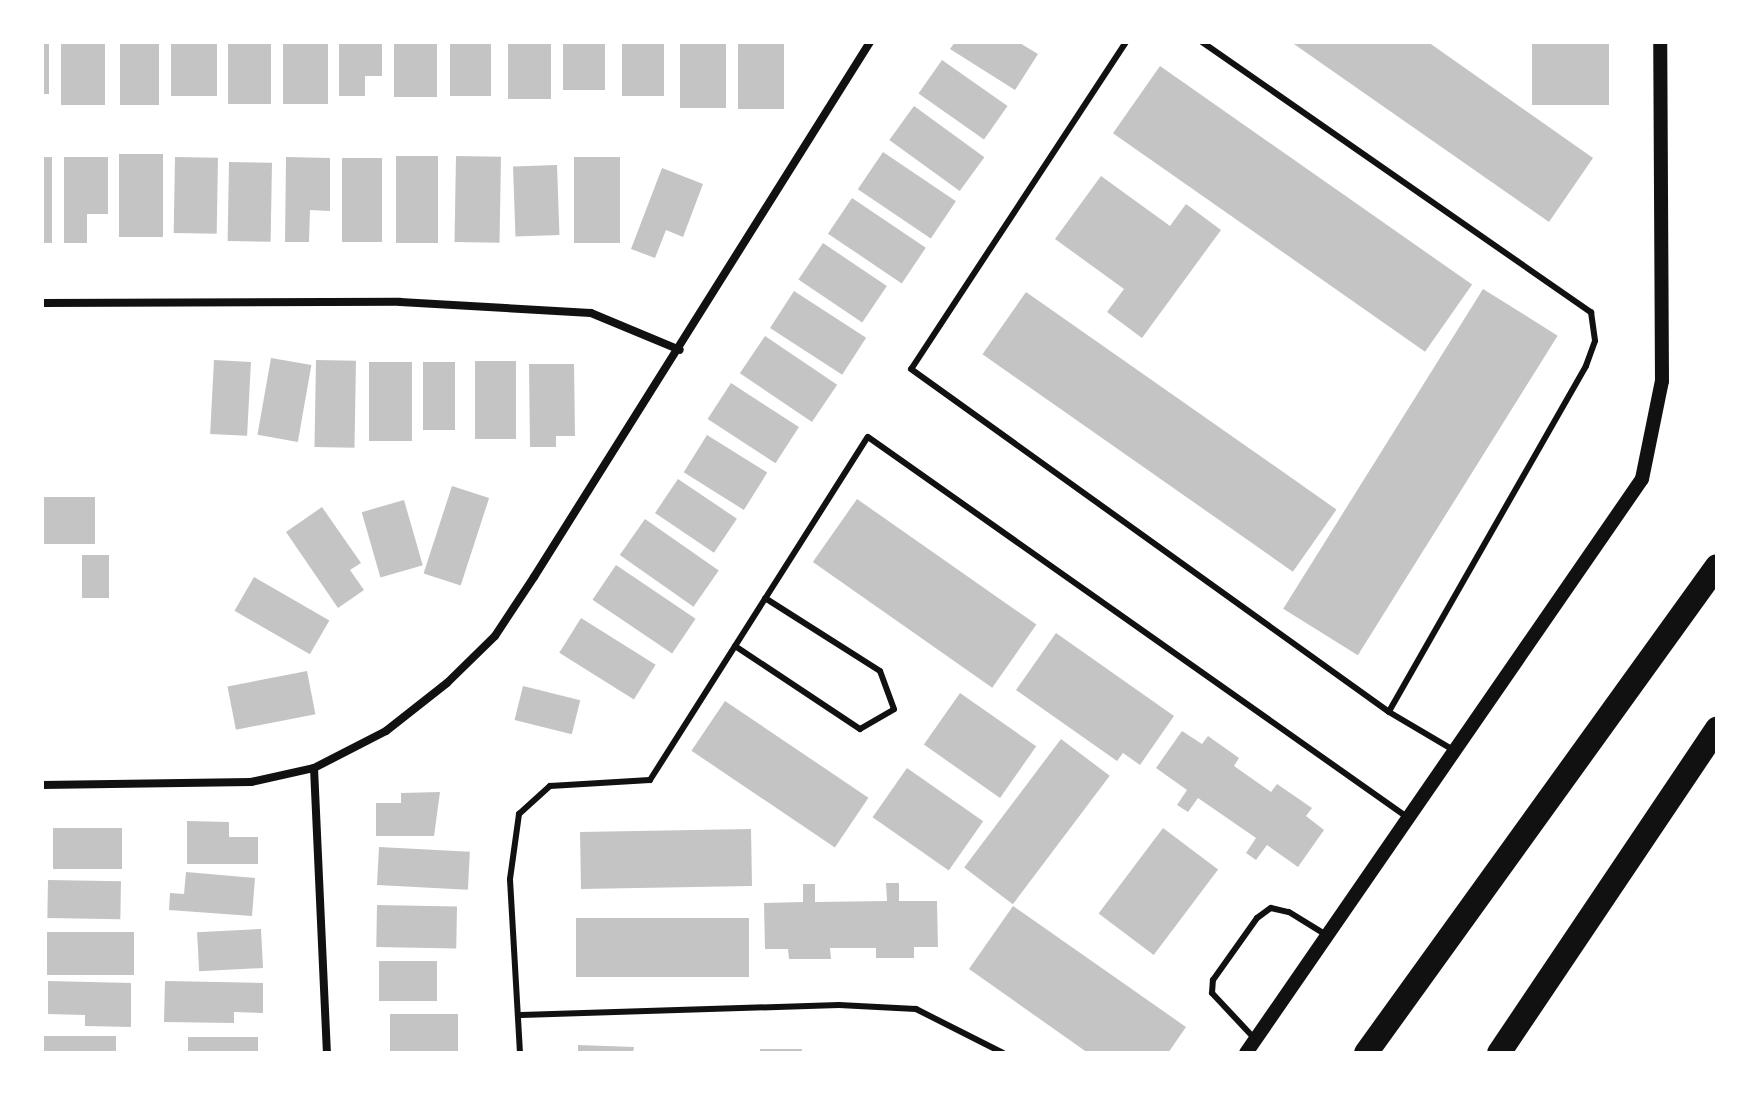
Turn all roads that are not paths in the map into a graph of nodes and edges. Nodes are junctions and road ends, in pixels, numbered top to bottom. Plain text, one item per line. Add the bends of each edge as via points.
1 (870, 42) edge
2 (1126, 42) edge
3 (1202, 42) edge
4 (1660, 42) edge
5 (42, 303) edge
6 (680, 350) junction
7 (1717, 566) edge
8 (765, 598) junction
9 (735, 646) junction
10 (1389, 712) junction
11 (1717, 728) edge
12 (1455, 751) junction
13 (314, 768) junction
14 (42, 785) edge
15 (1409, 818) junction
16 (1328, 936) junction
17 (521, 1015) junction
18 (1255, 1039) junction
19 (327, 1053) edge
20 (520, 1053) edge
21 (1003, 1053) edge
22 (1246, 1053) edge
23 (1366, 1053) edge
24 (1499, 1053) edge

1 - 6 street
2 - 10 lane via 911,369
3 - 10 lane via 1591,312 1595,341 1586,366
4 - 12 street via 1662,381 1642,479
5 - 6 street via 400,302 591,313
6 - 13 street via 495,636 386,731
7 - 23 highway
8 - 9 lane
8 - 9 lane via 880,671 894,709 860,729
8 - 15 lane via 868,437
9 - 17 lane via 650,780 550,786 519,814 510,879
10 - 12 lane
11 - 24 highway
12 - 15 street
13 - 14 street via 251,782
13 - 19 street
15 - 16 street
16 - 18 street
16 - 18 lane via 1289,912 1271,908 1257,918 1213,980 1212,993
17 - 20 lane
17 - 21 lane via 839,1005 916,1009
18 - 22 street

